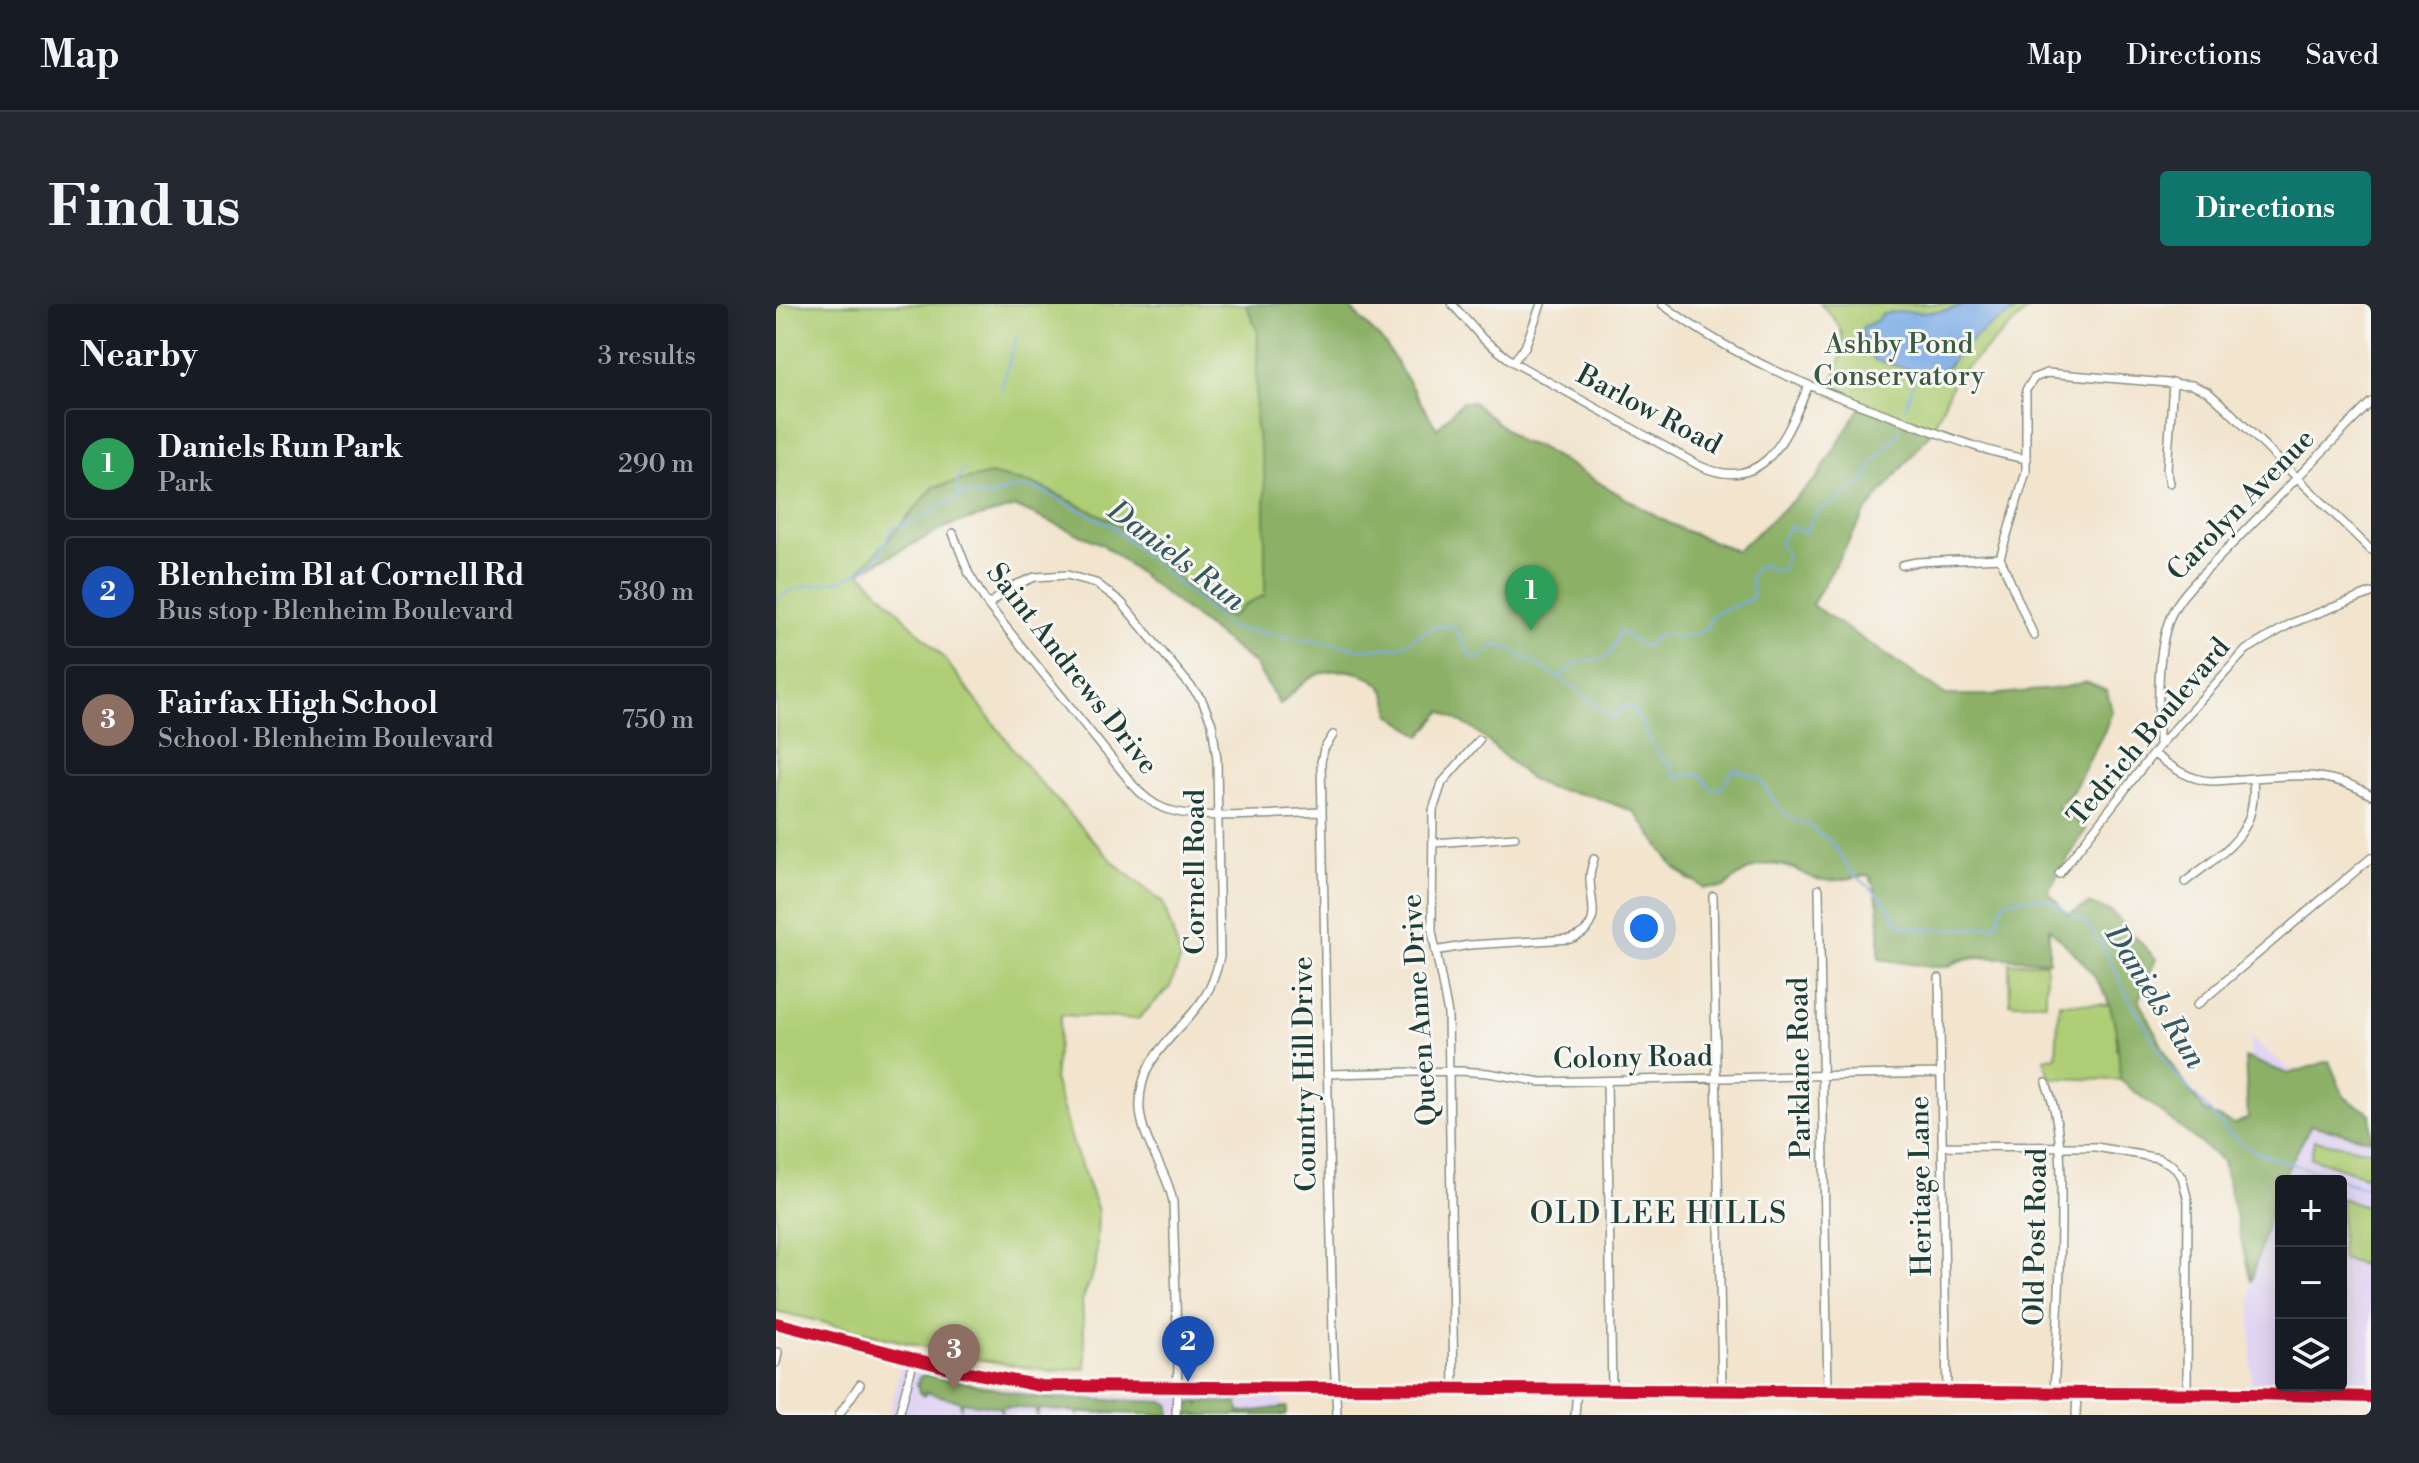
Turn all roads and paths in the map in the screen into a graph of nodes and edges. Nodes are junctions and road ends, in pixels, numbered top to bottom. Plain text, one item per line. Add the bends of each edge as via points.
1 (1452, 304) edge
2 (1541, 304) edge
3 (1662, 304) edge
4 (1513, 362) junction
5 (2173, 382) junction
6 (1808, 387) junction
7 (2371, 402) edge
8 (2027, 459) junction
9 (2297, 478) junction
10 (2170, 483) dead end
11 (953, 533) dead end
12 (2371, 550) edge
13 (2000, 558) junction
14 (1902, 565) dead end
15 (2371, 593) edge
16 (988, 605) junction
17 (2034, 636) dead end
18 (1333, 735) dead end
19 (1479, 740) dead end
20 (2159, 746) junction
21 (2154, 754) junction
22 (2253, 779) junction
23 (2371, 795) edge
24 (1321, 812) junction
25 (1218, 815) junction
26 (1515, 837) dead end
27 (1434, 843) junction
28 (2371, 858) edge
29 (1594, 859) dead end
30 (2059, 874) dead end
31 (2185, 882) dead end
32 (1819, 889) dead end
33 (1713, 896) dead end
34 (1435, 951) junction
35 (1939, 978) dead end
36 (2197, 1005) dead end
37 (1449, 1072) junction
38 (1941, 1073) junction
39 (1327, 1074) junction
40 (1822, 1076) junction
41 (1717, 1079) junction
42 (1607, 1081) junction
43 (2046, 1083) dead end
44 (1942, 1146) junction
45 (2061, 1147) junction
46 (776, 1323) edge
47 (778, 1352) dead end
48 (914, 1359) junction
49 (776, 1363) edge
50 (860, 1384) dead end
51 (1177, 1387) junction
52 (1336, 1388) junction
53 (1454, 1389) junction
54 (1577, 1390) junction
55 (1612, 1391) junction
56 (1722, 1391) junction
57 (1828, 1391) junction
58 (1947, 1392) junction
59 (2054, 1393) junction
60 (2077, 1394) junction
61 (2187, 1395) junction
62 (2371, 1397) edge
63 (839, 1415) edge
64 (899, 1415) edge
65 (1176, 1415) edge
66 (1337, 1415) edge
67 (1575, 1415) edge
68 (2076, 1415) edge

1 - 4 street, Barlow Road via 1483,339
2 - 4 street via 1525,347
3 - 6 street via 1715,339
4 - 6 street, Barlow Road via 1700,466 1723,473 1750,470 1772,457
5 - 8 street via 2047,373 2034,378 2025,396
5 - 9 street via 2213,396
5 - 10 street
6 - 8 street
7 - 9 street, Carolyn Avenue
8 - 13 street
9 - 12 street
9 - 20 street, Carolyn Avenue via 2174,609 2163,653
11 - 16 street, Saint Andrews Drive
13 - 14 street
13 - 17 street
15 - 20 street, Tedrich Boulevard via 2261,639
16 - 25 street, Saint Andrews Drive via 1140,793 1170,810
16 - 25 street, Cornell Road via 1013,586 1045,575 1086,579 1113,595 1208,711 1215,739
18 - 24 street, Country Hill Drive via 1321,762
19 - 27 street, Queen Anne Drive via 1438,791
20 - 21 street, Tedrich Boulevard
21 - 22 street via 2197,780
21 - 30 street, Tedrich Boulevard
22 - 23 street via 2317,775
22 - 31 street via 2254,809 2245,831
24 - 25 street, Saint Andrews Drive
24 - 39 street, Country Hill Drive
25 - 51 street, Cornell Road via 1217,970 1203,999 1155,1054 1140,1100 1144,1133 1173,1202
26 - 27 street
27 - 34 street, Queen Anne Drive
28 - 36 street
29 - 34 street via 1594,914 1580,935
32 - 40 street, Parklane Road
33 - 41 street
34 - 37 street, Queen Anne Drive via 1447,1003
35 - 38 street, Heritage Lane
37 - 39 street, Colony Road
37 - 42 street, Colony Road via 1541,1082
37 - 53 street, Queen Anne Drive
38 - 40 street, Colony Road
38 - 44 street, Heritage Lane
39 - 52 street, Country Hill Drive
40 - 41 street, Colony Road
40 - 57 street, Parklane Road
41 - 42 street, Colony Road
41 - 56 street
42 - 55 street
43 - 45 street, Old Post Road
44 - 45 street
44 - 58 street, Heritage Lane
45 - 59 street, Old Post Road
45 - 61 street via 2109,1148 2158,1158 2182,1177 2188,1201
46 - 48 main road
47 - 49 street
48 - 51 main road via 1041,1386
48 - 64 street
50 - 63 street
51 - 52 main road
51 - 65 street, Cornell Road
52 - 53 main road
52 - 66 street, Country Hill Drive
53 - 54 main road
54 - 55 main road
54 - 67 street
55 - 56 main road
56 - 57 main road
57 - 58 main road
58 - 59 main road
59 - 60 main road
60 - 61 main road
60 - 68 street
61 - 62 main road

